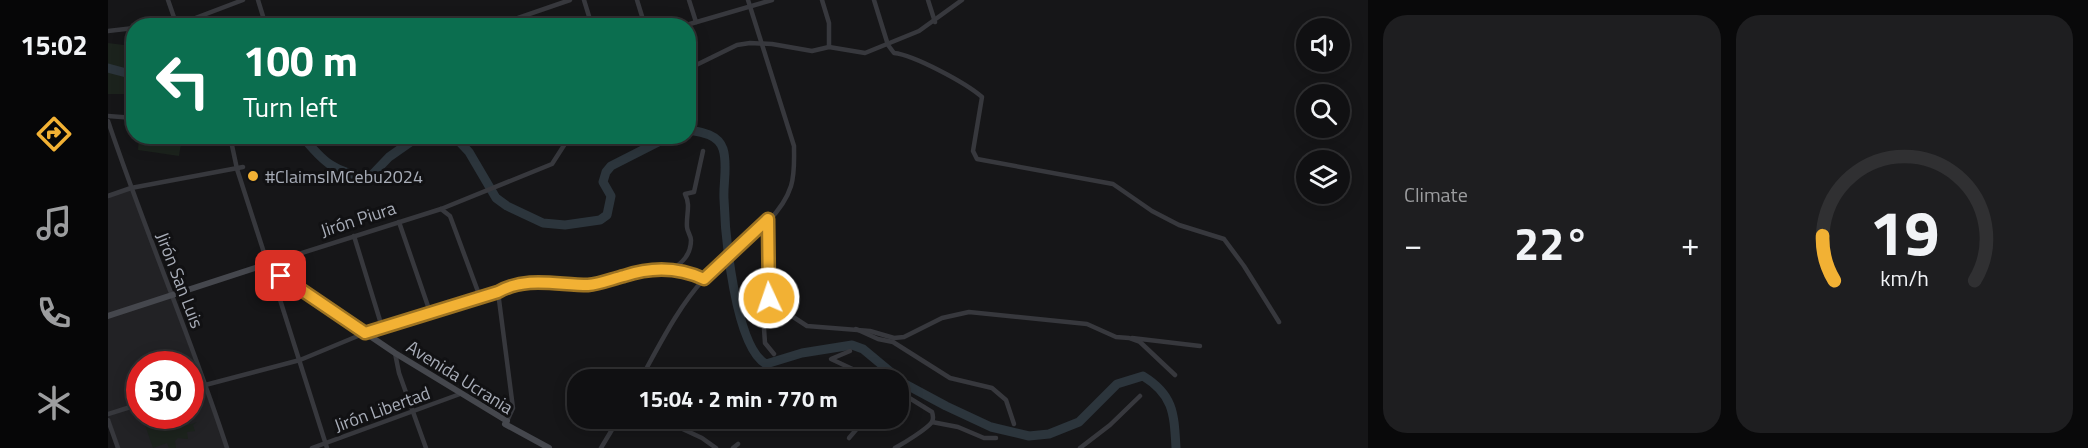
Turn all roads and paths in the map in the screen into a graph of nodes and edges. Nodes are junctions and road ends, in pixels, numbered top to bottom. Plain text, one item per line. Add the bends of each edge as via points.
1 (168, 0) edge
2 (243, 0) edge
3 (258, 0) edge
4 (570, 0) edge
5 (584, 0) edge
6 (637, 0) edge
7 (689, 0) edge
8 (748, 0) edge
9 (772, 0) edge
10 (822, 0) edge
11 (874, 0) edge
12 (928, 0) edge
13 (962, 0) edge
14 (750, 6) junction
15 (174, 18) edge
16 (195, 18) edge
17 (264, 18) edge
18 (515, 18) edge
19 (590, 18) edge
20 (643, 18) edge
21 (695, 18) edge
22 (696, 22) edge
23 (935, 22) junction
24 (126, 29) edge
25 (108, 31) edge
26 (761, 42) junction
27 (888, 45) junction
28 (829, 47) junction
29 (696, 65) edge
30 (108, 116) edge
31 (126, 117) edge
32 (108, 121) edge
33 (232, 144) edge
34 (566, 144) edge
35 (703, 151) dead end
36 (243, 167) dead end
37 (237, 169) junction
38 (130, 189) junction
39 (108, 195) edge
40 (441, 209) junction
41 (768, 219) junction
42 (399, 222) junction
43 (354, 236) junction
44 (268, 265) junction
45 (670, 270) junction
46 (281, 276) junction
47 (704, 279) junction
48 (498, 292) junction
49 (171, 295) junction
50 (480, 297) junction
51 (769, 298) junction
52 (430, 312) junction
53 (108, 316) edge
54 (1279, 322) dead end
55 (381, 327) junction
56 (856, 329) junction
57 (365, 333) junction
58 (1129, 338) junction
59 (1200, 346) dead end
60 (850, 351) dead end
61 (394, 353) junction
62 (774, 354) dead end
63 (300, 360) junction
64 (647, 369) edge
65 (854, 369) edge
66 (1175, 375) dead end
67 (206, 384) junction
68 (459, 394) junction
69 (1140, 396) dead end
70 (909, 398) edge
71 (126, 408) edge
72 (412, 413) junction
73 (108, 414) edge
74 (108, 420) edge
75 (507, 421) junction
76 (932, 422) junction
77 (1014, 424) dead end
78 (612, 429) edge
79 (683, 429) edge
80 (857, 429) edge
81 (849, 438) dead end
82 (996, 438) dead end
83 (738, 444) dead end
84 (326, 446) edge
85 (118, 448) edge
86 (227, 448) edge
87 (312, 448) edge
88 (426, 448) edge
89 (549, 448) edge
90 (601, 448) edge
91 (716, 448) edge
92 (734, 448) edge
93 (895, 448) edge
94 (1080, 448) edge

1 - 15 street
2 - 16 street
3 - 17 street
4 - 18 street
5 - 19 street
6 - 20 street
7 - 21 street
8 - 14 street
9 - 14 street
10 - 28 street via 829,23
11 - 27 street
12 - 23 street
13 - 23 street
14 - 22 street
14 - 26 street
23 - 27 street
24 - 25 street
26 - 28 street via 812,51
26 - 29 street via 737,45
26 - 41 street via 794,155 791,187
27 - 28 street via 858,53
27 - 54 street via 894,53 927,63 982,97 973,151 977,159 1113,184 1179,225 1224,239
30 - 31 street
32 - 38 street, Jirón San Luis
33 - 37 street
34 - 40 street, Jirón Piura via 556,161
35 - 45 street via 694,192 685,194 691,240 688,254
36 - 37 street
37 - 38 street
37 - 44 street
38 - 39 street
38 - 49 street, Jirón San Luis
40 - 42 street, Jirón Piura
40 - 50 street via 450,216
41 - 47 street
41 - 51 street
42 - 43 street, Jirón Piura
42 - 52 street
43 - 44 street, Jirón Piura
43 - 55 street
44 - 46 main road, Avenida Ucrania
44 - 49 main road, Jirón Piura
45 - 47 street via 686,270
45 - 48 street via 633,273 590,285 511,284
46 - 57 main road, Avenida Ucrania
46 - 63 street via 276,287
47 - 64 street
48 - 50 street
48 - 75 street via 513,408
49 - 53 main road, Jirón Piura
49 - 67 street, Jirón San Luis
50 - 52 street
51 - 56 street via 807,326
51 - 62 street via 763,314 765,343
52 - 55 street
55 - 57 street
56 - 58 street via 904,337 942,318 969,312 1087,324 1116,337
56 - 77 street via 893,342 950,378 992,388 1006,400
57 - 61 main road, Avenida Ucrania
57 - 63 street
58 - 59 street
58 - 66 street via 1140,342
60 - 65 street via 831,359
61 - 68 main road, Avenida Ucrania
61 - 72 street
63 - 67 street
63 - 84 street
67 - 86 street, Jirón San Luis
68 - 72 street, Jirón Libertad
68 - 75 main road, Avenida Ucrania
69 - 94 street
70 - 76 street via 932,412
71 - 73 street
72 - 84 street, Jirón Libertad
72 - 88 street
74 - 85 street
75 - 89 main road, Avenida Ucrania via 505,424
76 - 82 street
76 - 93 street
78 - 90 street
79 - 91 street
80 - 81 street
83 - 92 street
84 - 87 street, Jirón Libertad

